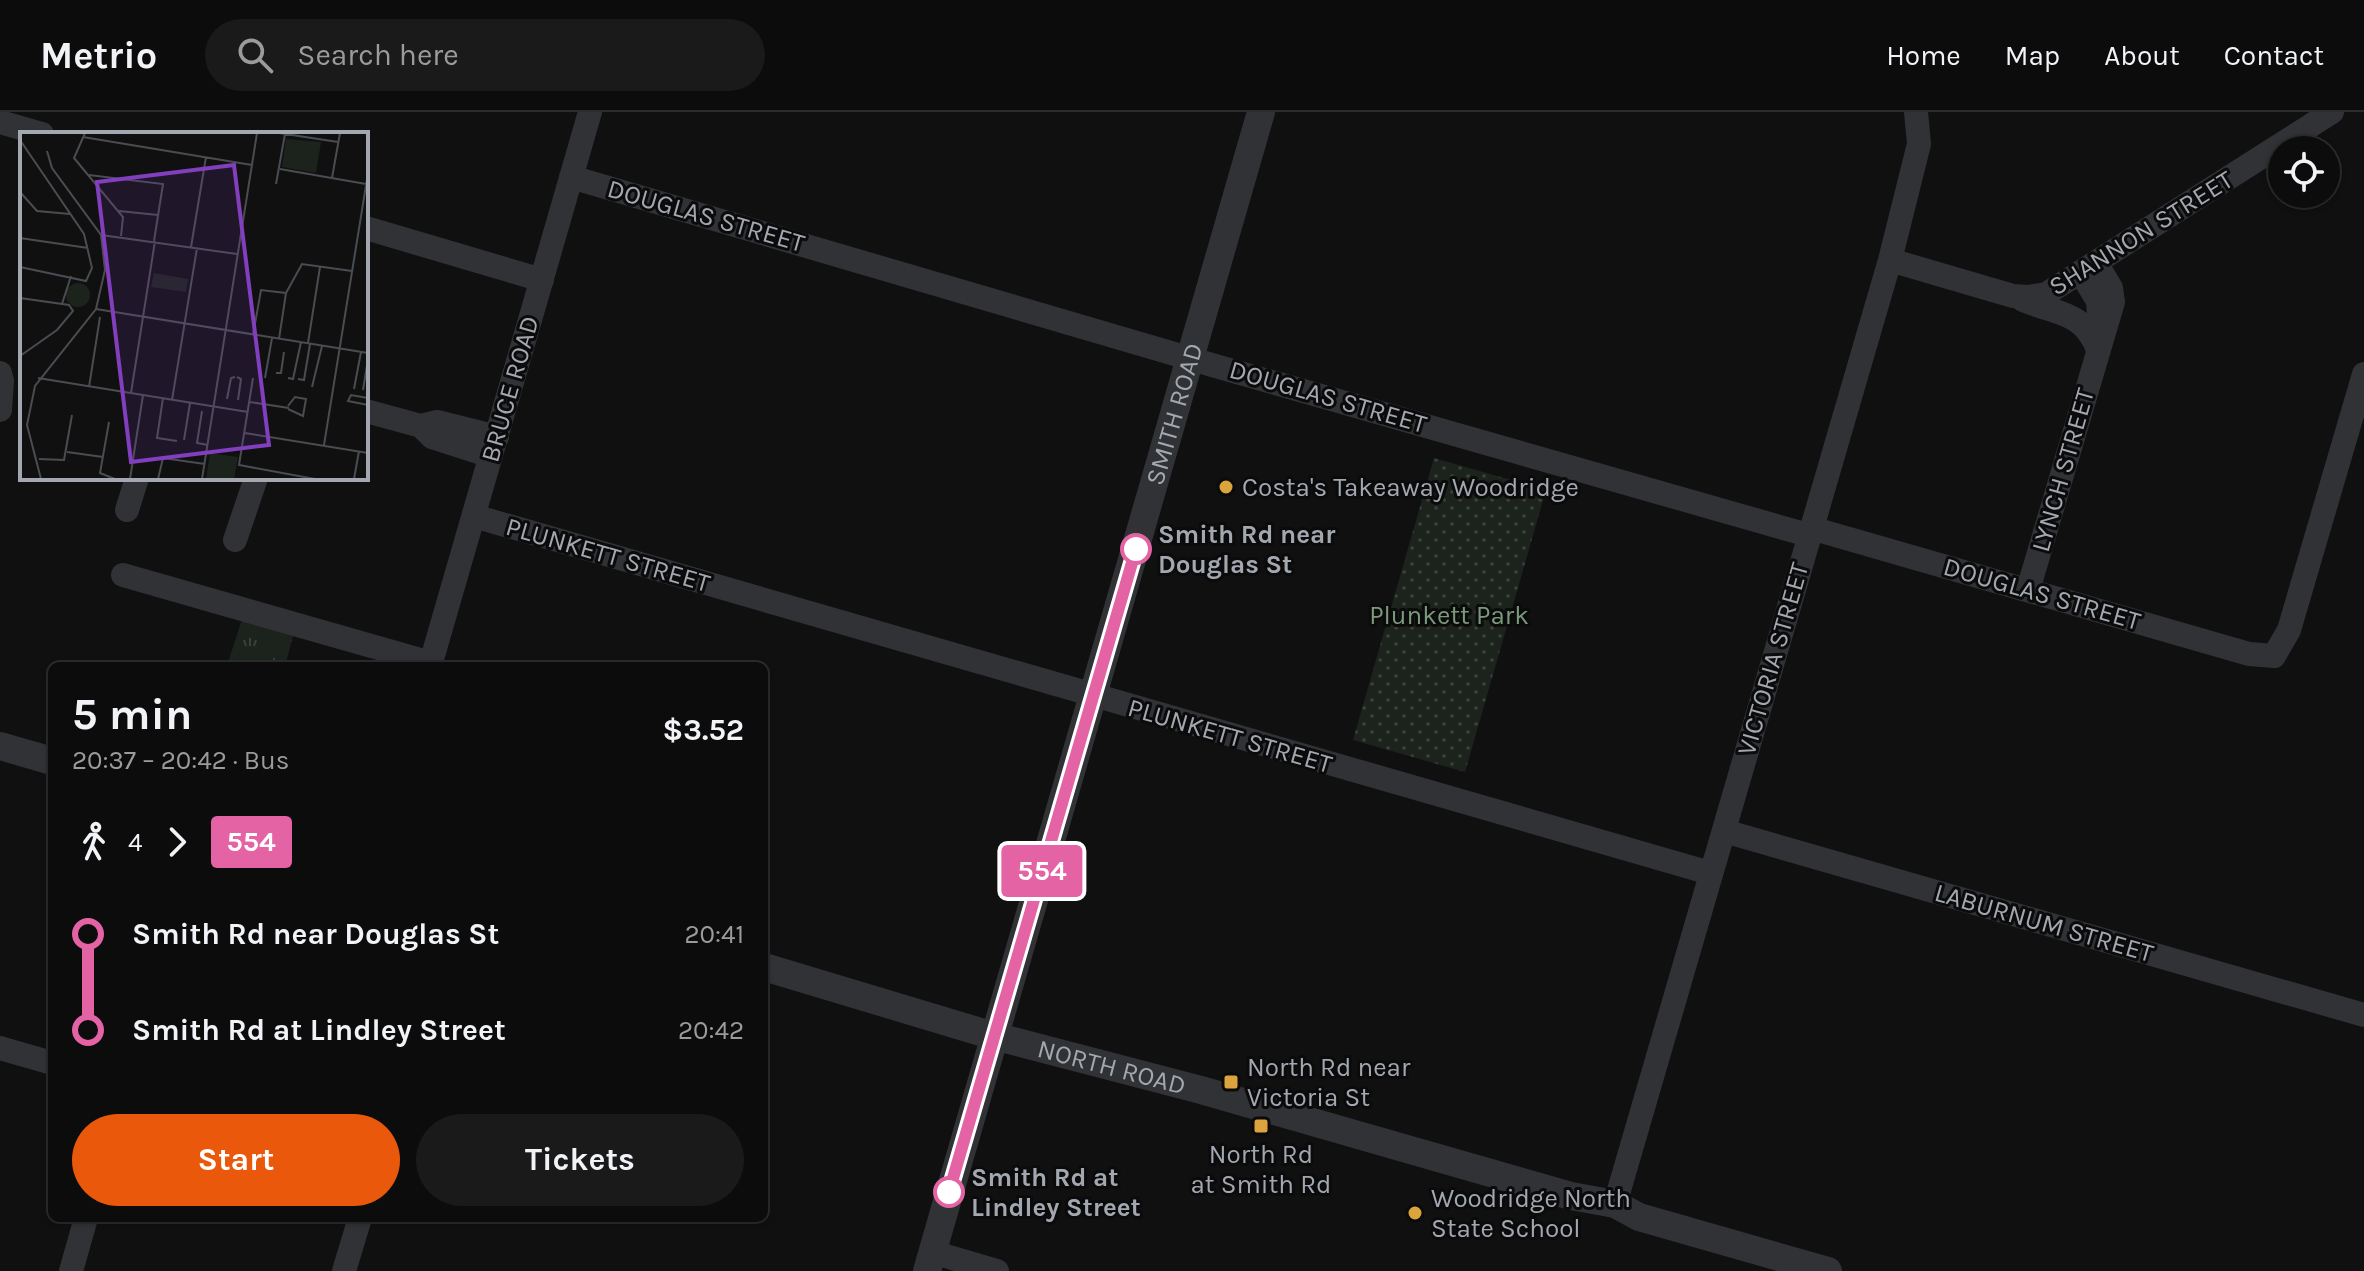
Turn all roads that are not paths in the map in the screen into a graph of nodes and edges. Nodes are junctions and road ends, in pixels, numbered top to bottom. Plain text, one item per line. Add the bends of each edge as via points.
1 (590, 112) edge
2 (1261, 112) edge
3 (1916, 112) edge
4 (2332, 112) edge
5 (0, 122) edge
6 (35, 132) edge
7 (571, 177) junction
8 (368, 229) edge
9 (2142, 234) junction
10 (1890, 260) junction
11 (2088, 268) junction
12 (542, 280) junction
13 (2013, 296) junction
14 (2112, 304) junction
15 (2099, 347) junction
16 (1190, 358) junction
17 (0, 373) edge
18 (2364, 374) edge
19 (0, 410) edge
20 (368, 412) edge
21 (494, 446) junction
22 (136, 480) edge
23 (255, 480) edge
24 (127, 510) dead end
25 (474, 516) junction
26 (1810, 531) junction
27 (235, 540) dead end
28 (123, 575) dead end
29 (2028, 590) junction
30 (423, 662) edge
31 (431, 662) edge
32 (1093, 696) junction
33 (0, 746) edge
34 (48, 760) edge
35 (1724, 831) junction
36 (1710, 873) junction
37 (768, 968) edge
38 (2364, 1015) edge
39 (994, 1036) junction
40 (0, 1048) edge
41 (48, 1062) edge
42 (1615, 1204) junction
43 (85, 1222) edge
44 (359, 1222) edge
45 (930, 1262) edge
46 (71, 1271) edge
47 (344, 1271) edge
48 (997, 1271) edge
49 (1828, 1271) edge

1 - 7 street, BRUCE ROAD
2 - 16 street, SMITH ROAD
3 - 10 street, VICTORIA STREET via 1919,144
4 - 9 street, SHANNON STREET
5 - 6 street
7 - 12 street, BRUCE ROAD
7 - 16 street, DOUGLAS STREET
8 - 12 street
9 - 11 street, SHANNON STREET
9 - 14 street, LYNCH STREET via 2125,258
10 - 13 street, SHANNON STREET
10 - 26 street, VICTORIA STREET
11 - 13 street, SHANNON STREET via 2042,295
11 - 14 street via 2111,288
11 - 15 street, LYNCH STREET via 2099,307
12 - 21 street, BRUCE ROAD
13 - 15 street via 2077,320
14 - 15 street, LYNCH STREET
15 - 29 street, LYNCH STREET
16 - 26 street, DOUGLAS STREET
16 - 32 street, SMITH ROAD
17 - 19 street
18 - 29 street, DOUGLAS STREET via 2289,630 2274,656 2249,654
20 - 21 street via 421,426 432,437
21 - 25 street, BRUCE ROAD
22 - 24 street
23 - 27 street
25 - 31 street, BRUCE ROAD
25 - 32 street, PLUNKETT STREET
26 - 29 street, DOUGLAS STREET
26 - 35 street, VICTORIA STREET
28 - 30 street
32 - 36 street, PLUNKETT STREET
32 - 39 street, SMITH ROAD
33 - 34 street
35 - 36 street, VICTORIA STREET
35 - 38 street, LABURNUM STREET
36 - 42 street, VICTORIA STREET
37 - 39 street, NORTH ROAD
39 - 42 street, NORTH ROAD
39 - 45 street, SMITH ROAD
40 - 41 street
42 - 49 street, NORTH ROAD via 1639,1217
43 - 46 street
44 - 47 street
45 - 48 street

